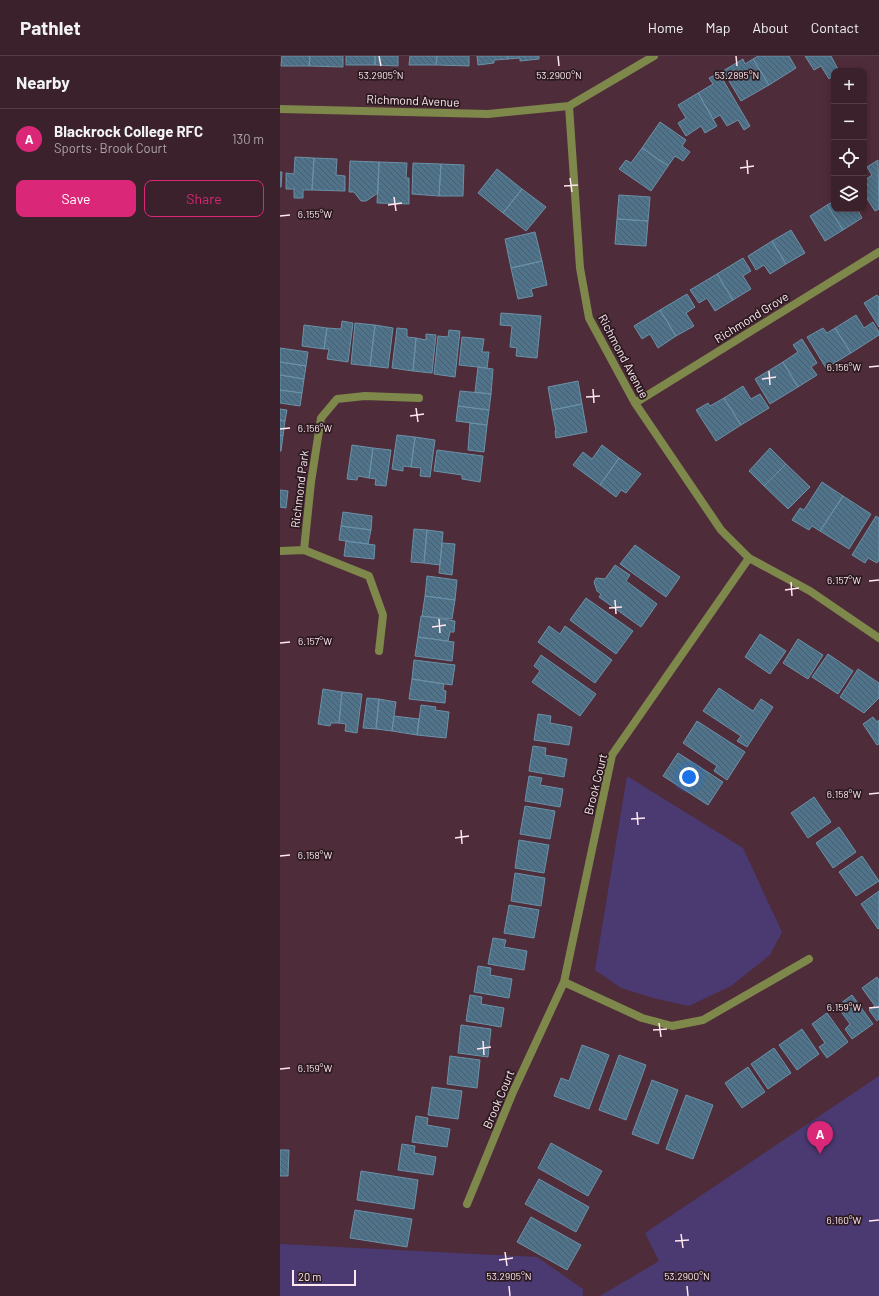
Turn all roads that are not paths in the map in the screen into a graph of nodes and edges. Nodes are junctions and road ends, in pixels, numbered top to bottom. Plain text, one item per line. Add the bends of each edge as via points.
1 (654, 56) edge
2 (569, 106) junction
3 (280, 109) edge
4 (879, 252) edge
5 (419, 398) dead end
6 (635, 403) junction
7 (304, 550) junction
8 (280, 551) edge
9 (749, 558) junction
10 (879, 638) edge
11 (379, 651) dead end
12 (809, 959) dead end
13 (564, 982) junction
14 (467, 1204) dead end

1 - 2 street, Richmond Avenue
2 - 3 street, Richmond Avenue via 488,114
2 - 6 street, Richmond Avenue via 580,268 589,318
4 - 6 street, Richmond Grove
5 - 7 street, Richmond Park via 365,396 337,399 321,418
6 - 9 street, Richmond Avenue via 721,530
7 - 8 street
7 - 11 street via 369,576 383,615
9 - 10 street, Richmond Avenue via 810,591
9 - 13 street, Brook Court via 612,755
12 - 13 street via 703,1020 672,1026 642,1018
13 - 14 street, Brook Court via 513,1092

